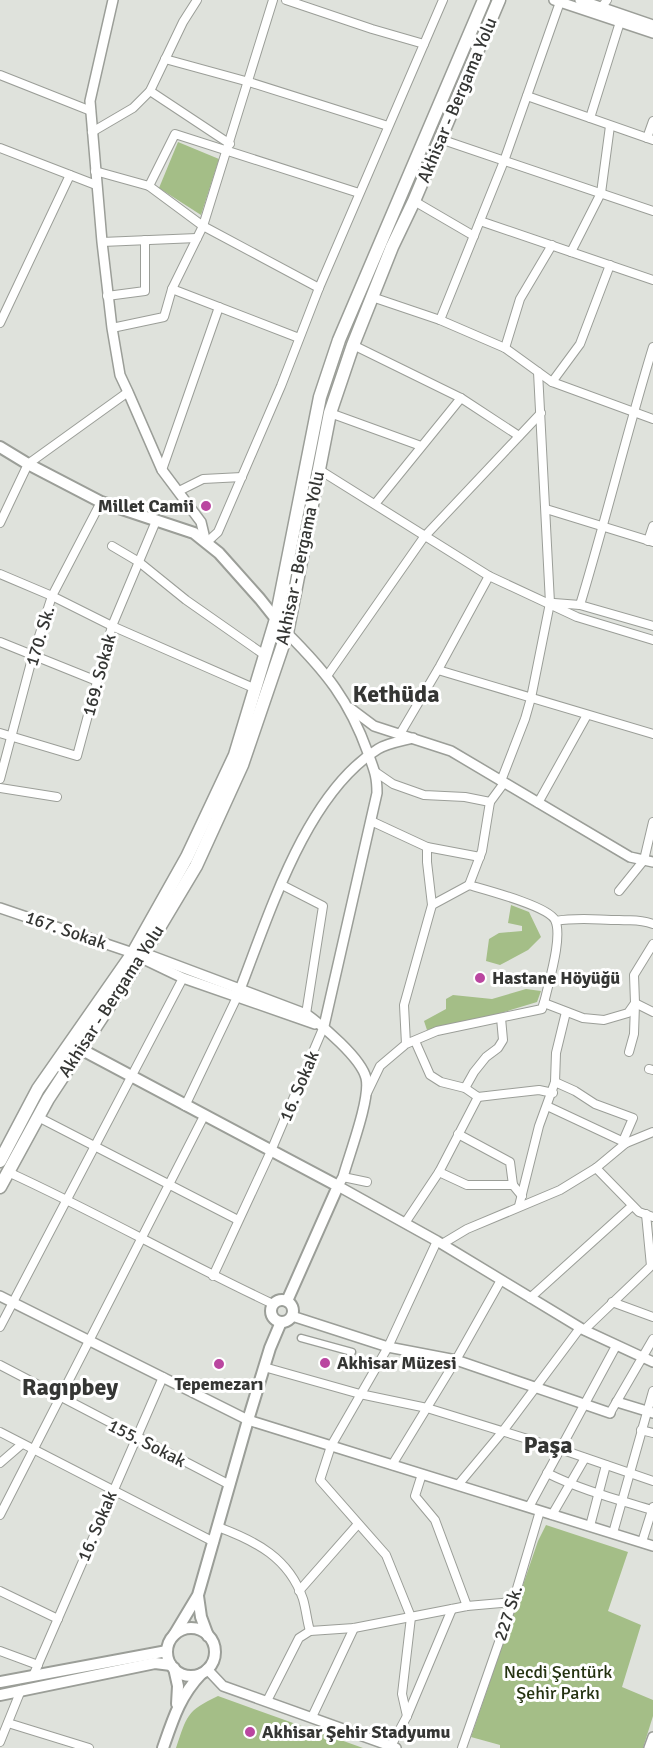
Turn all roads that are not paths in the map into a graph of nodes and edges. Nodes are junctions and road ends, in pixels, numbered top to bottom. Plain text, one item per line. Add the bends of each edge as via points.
1 (113, 0) edge
2 (197, 0) edge
3 (273, 0) edge
4 (286, 0) edge
5 (443, 0) edge
6 (484, 0) edge
7 (499, 0) edge
8 (580, 0) edge
9 (557, 1) edge
10 (604, 4) edge
11 (620, 22) junction
12 (653, 25) edge
13 (653, 33) edge
14 (424, 44) junction
15 (165, 59) junction
16 (0, 75) edge
17 (249, 82) junction
18 (150, 92) junction
19 (527, 96) junction
20 (91, 111) junction
21 (590, 118) junction
22 (653, 121) edge
23 (388, 126) junction
24 (610, 126) junction
25 (92, 132) junction
26 (440, 139) junction
27 (650, 139) edge
28 (0, 148) edge
29 (228, 148) junction
30 (504, 161) junction
31 (95, 171) junction
32 (70, 175) junction
33 (96, 184) junction
34 (149, 186) junction
35 (359, 193) junction
36 (601, 194) junction
37 (414, 201) junction
38 (653, 211) edge
39 (480, 221) junction
40 (203, 226) junction
41 (474, 236) junction
42 (197, 238) junction
43 (145, 240) junction
44 (102, 242) junction
45 (552, 245) junction
46 (571, 252) junction
47 (610, 265) junction
48 (653, 280) edge
49 (319, 288) junction
50 (172, 289) junction
51 (107, 296) junction
52 (372, 297) junction
53 (219, 307) junction
54 (440, 320) junction
55 (0, 323) edge
56 (112, 328) junction
57 (299, 338) junction
58 (353, 345) junction
59 (653, 346) edge
60 (505, 348) junction
61 (538, 372) junction
62 (552, 382) junction
63 (128, 392) junction
64 (461, 398) junction
65 (633, 412) junction
66 (330, 413) junction
67 (541, 413) junction
68 (653, 419) edge
69 (519, 436) junction
70 (421, 446) junction
71 (0, 447) edge
72 (28, 464) junction
73 (318, 469) junction
74 (162, 470) junction
75 (242, 477) junction
76 (179, 491) junction
77 (101, 502) junction
78 (375, 504) junction
79 (546, 509) junction
80 (156, 521) junction
81 (0, 523) edge
82 (653, 526) edge
83 (604, 527) junction
84 (424, 537) junction
85 (651, 541) edge
86 (206, 543) junction
87 (112, 546) dead end
88 (139, 562) junction
89 (0, 574) edge
90 (489, 576) junction
91 (52, 596) junction
92 (550, 603) junction
93 (580, 605) junction
94 (276, 619) junction
95 (112, 626) junction
96 (653, 626) edge
97 (288, 633) junction
98 (653, 640) edge
99 (0, 642) edge
100 (33, 655) junction
101 (266, 656) junction
102 (438, 670) junction
103 (327, 676) junction
104 (97, 681) junction
105 (256, 689) junction
106 (531, 698) junction
107 (349, 708) junction
108 (587, 715) junction
109 (0, 733) edge
110 (400, 734) junction
111 (653, 734) edge
112 (12, 737) junction
113 (413, 738) junction
114 (369, 756) junction
115 (376, 772) junction
116 (0, 779) edge
117 (502, 782) junction
118 (0, 788) edge
119 (57, 797) dead end
120 (490, 802) junction
121 (538, 803) junction
122 (371, 821) junction
123 (653, 822) edge
124 (427, 847) junction
125 (480, 857) junction
126 (648, 861) edge
127 (282, 885) junction
128 (469, 885) junction
129 (619, 891) dead end
130 (432, 905) junction
131 (0, 908) edge
132 (556, 921) junction
133 (653, 924) edge
134 (653, 944) edge
135 (139, 955) junction
136 (183, 978) junction
137 (238, 994) junction
138 (544, 1003) junction
139 (635, 1003) junction
140 (653, 1003) edge
141 (649, 1011) edge
142 (566, 1012) junction
143 (306, 1014) junction
144 (501, 1018) junction
145 (324, 1026) junction
146 (415, 1041) junction
147 (406, 1044) junction
148 (75, 1047) junction
149 (628, 1052) dead end
150 (132, 1078) junction
151 (555, 1082) junction
152 (465, 1088) junction
153 (367, 1092) junction
154 (552, 1093) junction
155 (478, 1097) junction
156 (185, 1106) junction
157 (547, 1106) junction
158 (204, 1116) junction
159 (38, 1117) junction
160 (653, 1132) edge
161 (458, 1134) junction
162 (625, 1142) junction
163 (95, 1147) junction
164 (271, 1151) junction
165 (0, 1161) edge
166 (596, 1168) junction
167 (8, 1172) junction
168 (439, 1172) junction
169 (341, 1181) junction
170 (367, 1182) dead end
171 (169, 1185) junction
172 (513, 1185) junction
173 (0, 1187) edge
174 (522, 1196) junction
175 (68, 1199) junction
176 (519, 1206) junction
177 (632, 1206) junction
178 (649, 1216) edge
179 (238, 1220) junction
180 (405, 1223) junction
181 (142, 1237) junction
182 (440, 1243) junction
183 (213, 1276) junction
184 (501, 1280) junction
185 (0, 1296) edge
186 (530, 1298) junction
187 (287, 1301) junction
188 (12, 1302) junction
189 (612, 1302) junction
190 (273, 1304) junction
191 (292, 1316) junction
192 (653, 1317) edge
193 (280, 1322) junction
194 (0, 1327) edge
195 (582, 1329) junction
196 (330, 1337) dead end
197 (301, 1338) dead end
198 (653, 1339) edge
199 (89, 1340) junction
200 (327, 1345) junction
201 (616, 1346) junction
202 (388, 1347) junction
203 (352, 1352) dead end
204 (643, 1358) junction
205 (456, 1360) junction
206 (653, 1362) edge
207 (0, 1365) edge
208 (264, 1367) junction
209 (163, 1377) junction
210 (535, 1389) junction
211 (653, 1391) edge
212 (360, 1394) junction
213 (60, 1398) junction
214 (617, 1402) junction
215 (584, 1403) junction
216 (427, 1408) junction
217 (650, 1412) edge
218 (610, 1413) joint
219 (248, 1420) junction
220 (641, 1430) junction
221 (503, 1431) junction
222 (0, 1432) edge
223 (653, 1433) edge
224 (136, 1437) junction
225 (22, 1444) junction
226 (331, 1446) junction
227 (34, 1449) junction
228 (560, 1449) junction
229 (585, 1458) junction
230 (0, 1463) edge
231 (392, 1465) junction
232 (606, 1465) junction
233 (547, 1473) junction
234 (629, 1473) junction
235 (422, 1474) junction
236 (653, 1481) edge
237 (230, 1485) junction
238 (458, 1485) junction
239 (569, 1485) junction
240 (113, 1490) junction
241 (598, 1495) junction
242 (622, 1501) junction
243 (529, 1507) junction
244 (652, 1508) edge
245 (540, 1511) junction
246 (0, 1515) edge
247 (552, 1515) junction
248 (358, 1524) junction
249 (590, 1526) junction
250 (218, 1527) junction
251 (613, 1533) junction
252 (214, 1542) junction
253 (642, 1542) junction
254 (653, 1546) edge
255 (0, 1591) edge
256 (299, 1591) junction
257 (198, 1595) junction
258 (513, 1602) junction
259 (467, 1606) junction
260 (452, 1609) junction
261 (411, 1617) junction
262 (58, 1619) junction
263 (354, 1628) junction
264 (310, 1631) junction
265 (174, 1635) junction
266 (208, 1636) junction
267 (0, 1651) edge
268 (167, 1651) junction
269 (38, 1665) junction
270 (172, 1666) junction
271 (204, 1671) junction
272 (33, 1676) junction
273 (0, 1682) edge
274 (21, 1690) junction
275 (0, 1695) edge
276 (267, 1701) junction
277 (176, 1710) junction
278 (407, 1716) junction
279 (312, 1717) junction
280 (8, 1723) junction
281 (653, 1737) edge
282 (0, 1742) edge
283 (393, 1747) edge
284 (89, 1748) edge
285 (163, 1748) edge
286 (462, 1748) edge
287 (649, 1748) edge

1 - 20 street
2 - 15 street
3 - 17 street
4 - 14 street
5 - 14 street
6 - 94 main road, Akhisar - Bergama Yolu via 339,340 320,398
7 - 26 main road, Akhisar - Bergama Yolu
8 - 10 street
9 - 11 street
9 - 19 street
10 - 12 street
11 - 13 street
11 - 21 street
14 - 23 street
15 - 17 street
15 - 18 street
16 - 20 street
17 - 23 street
17 - 29 street
18 - 25 street via 133,108
18 - 29 street
19 - 21 street
19 - 30 street
20 - 25 street
21 - 24 street
22 - 27 street
23 - 35 street
24 - 27 street
24 - 36 street
25 - 31 street
26 - 30 street
26 - 37 main road, Akhisar - Bergama Yolu
28 - 32 street
29 - 34 street via 175,134
29 - 35 street
29 - 40 street
30 - 36 street
30 - 39 street
31 - 33 street
31 - 34 street
32 - 33 street
32 - 55 street
33 - 44 street
34 - 40 street
35 - 49 street
36 - 38 street
36 - 46 street
37 - 41 street
37 - 52 main road, Akhisar - Bergama Yolu
39 - 41 street
39 - 45 street
40 - 42 street
40 - 49 street
41 - 54 street
42 - 43 street
42 - 50 street
43 - 44 street
43 - 51 street via 145,291
44 - 51 street
45 - 46 street
45 - 60 street via 520,299
46 - 47 street
47 - 48 street
47 - 62 street via 580,344
49 - 57 street
50 - 53 street
50 - 56 street via 164,317
51 - 56 street
52 - 54 street
52 - 58 main road, Akhisar - Bergama Yolu
53 - 57 street
53 - 74 street
54 - 60 street
56 - 63 street via 120,375
57 - 75 street
58 - 64 street
58 - 66 main road, Akhisar - Bergama Yolu
59 - 65 street
60 - 61 street
61 - 62 street
61 - 67 street
62 - 65 street
63 - 72 street
63 - 74 street
64 - 69 street
64 - 70 street
65 - 68 street
65 - 83 street
66 - 70 street
66 - 73 main road, Akhisar - Bergama Yolu
67 - 69 street
67 - 79 street
69 - 84 street
70 - 78 street
71 - 72 main road
72 - 77 main road
72 - 81 street
73 - 78 street
73 - 97 main road, Akhisar - Bergama Yolu
74 - 76 street
75 - 76 street via 203,479
75 - 86 street via 218,532
76 - 86 street via 201,522
77 - 80 main road
77 - 91 street, 170. Sk.
78 - 84 street
79 - 83 street
79 - 92 street
80 - 86 main road via 194,533
80 - 88 street, 169. Sokak
82 - 85 street
83 - 85 street
83 - 93 street
84 - 90 street
84 - 103 street
86 - 94 main road
87 - 88 street
88 - 95 street, 169. Sokak
88 - 101 street
89 - 91 street
90 - 92 street
90 - 102 street
91 - 95 street
91 - 100 street, 170. Sk.
92 - 93 street
92 - 98 street via 577,617
92 - 106 street
93 - 96 street
94 - 97 main road
94 - 101 main road, Akhisar - Bergama Yolu
95 - 104 street, 169. Sokak
95 - 105 street
97 - 103 street
97 - 135 main road, Akhisar - Bergama Yolu via 242,765 196,866
99 - 100 street
100 - 104 street
100 - 112 street, 170. Sk.
101 - 105 main road, Akhisar - Bergama Yolu
102 - 106 street
102 - 110 street
103 - 107 street
104 - 112 street, 169. Sokak via 77,756
105 - 135 main road, Akhisar - Bergama Yolu via 226,776
106 - 108 street
106 - 117 street
107 - 110 street via 374,726
107 - 114 street
108 - 111 street
108 - 121 street
109 - 112 street, 169. Sokak
110 - 113 street
112 - 116 street, 170. Sk.
113 - 114 street via 380,748
113 - 117 street via 451,751
114 - 115 street
114 - 127 street via 355,766 321,808 298,844
115 - 120 street via 393,784 424,795
115 - 122 street via 377,793
117 - 120 street
117 - 121 street
118 - 119 street
120 - 125 street
121 - 126 street via 630,858
122 - 124 street
122 - 145 street
123 - 126 street
124 - 125 street
124 - 130 street
125 - 128 street
126 - 129 street
127 - 137 street
127 - 143 street via 323,906
128 - 130 street
128 - 132 street via 548,912
130 - 147 street via 404,1005
131 - 135 street, 167. Sokak
132 - 133 street via 637,919
132 - 138 street via 557,940
134 - 139 street via 634,975
135 - 136 street
135 - 137 street
135 - 148 main road, Akhisar - Bergama Yolu
136 - 137 street
136 - 150 street
137 - 143 street
137 - 145 street
137 - 156 street
138 - 142 street
138 - 144 street via 542,1009
139 - 141 street
139 - 142 street via 628,1013 604,1020
139 - 149 street via 634,1034
140 - 141 street
142 - 151 street via 556,1053
143 - 145 street
144 - 146 street via 437,1031
144 - 152 street via 503,1040
145 - 153 street via 366,1076
145 - 164 street, 16. Sokak
146 - 147 street
146 - 152 street via 429,1074 441,1082
147 - 153 street via 380,1066
148 - 150 main road
148 - 159 main road, Akhisar - Bergama Yolu
148 - 165 main road, Akhisar - Bergama Yolu via 38,1089
150 - 156 main road
150 - 163 street
151 - 154 street
151 - 162 street via 595,1104 633,1118
152 - 155 street
153 - 169 street
154 - 155 street via 539,1090
154 - 157 street
155 - 161 street
156 - 158 main road
157 - 162 street
157 - 174 street via 538,1126
158 - 164 main road
158 - 171 street
159 - 163 street
159 - 167 main road, Akhisar - Bergama Yolu
160 - 162 street
161 - 168 street
161 - 172 street via 510,1162
162 - 166 street
163 - 171 street
163 - 175 street
164 - 169 main road
164 - 179 street, 16. Sokak
166 - 176 street via 560,1190
166 - 177 street
167 - 173 main road, Akhisar - Bergama Yolu
167 - 175 street
168 - 172 street via 467,1185
168 - 180 street
169 - 170 street
169 - 180 street
169 - 187 main road
171 - 179 street
171 - 181 street
172 - 174 street
174 - 176 street
175 - 181 street
175 - 188 street
176 - 182 street
177 - 178 street
177 - 186 street
178 - 189 street via 651,1266
179 - 183 street, 16. Sokak
180 - 182 street
181 - 183 street
181 - 199 street
182 - 184 street
182 - 202 street
183 - 190 street
184 - 186 street
184 - 205 street
185 - 188 street
186 - 195 street
187 - 190 main road
187 - 191 main road via 292,1306
188 - 194 street
188 - 199 street
189 - 192 street
189 - 195 street
190 - 193 main road via 271,1314
191 - 193 main road
191 - 202 street
193 - 208 main road
195 - 201 street
195 - 210 street
196 - 200 street
197 - 200 street
198 - 204 street
199 - 209 street
199 - 213 street
200 - 203 street
201 - 204 street
201 - 215 street
202 - 205 street
202 - 212 street
204 - 206 street
204 - 214 street
205 - 210 street
205 - 216 street
207 - 213 street, 155. Sokak
208 - 212 street
208 - 219 main road
209 - 219 street
209 - 224 street, 16. Sokak
210 - 215 street
210 - 221 street
211 - 217 street
212 - 216 street
212 - 226 street
213 - 224 street, 155. Sokak
213 - 227 street
214 - 217 street
214 - 218 street
215 - 218 street
215 - 228 street
216 - 221 street
216 - 231 street
217 - 220 street
219 - 226 street
219 - 237 main road
220 - 223 street
220 - 234 street
221 - 228 street
221 - 238 street
222 - 225 street
224 - 237 street, 155. Sokak
224 - 240 street, 16. Sokak
225 - 227 street
225 - 230 street
226 - 231 street
226 - 248 street via 320,1480
227 - 240 street
227 - 246 street
228 - 229 street
228 - 233 street
229 - 232 street
229 - 239 street
231 - 235 street
232 - 234 street
232 - 241 street
233 - 239 street
233 - 243 street
234 - 236 street
234 - 242 street
235 - 238 street
235 - 259 street via 415,1496 435,1520
237 - 250 main road
238 - 243 street
239 - 241 street
239 - 247 street
240 - 252 street
240 - 262 street, 16. Sokak
241 - 242 street
241 - 249 street
242 - 244 street
242 - 251 street
243 - 245 street
244 - 253 street
245 - 247 street
245 - 258 street, 227 Sk.
247 - 249 street
248 - 256 street
248 - 261 street via 386,1555
249 - 251 street
250 - 252 main road
250 - 256 street via 269,1551 288,1571
251 - 253 street
252 - 257 main road
253 - 254 street
255 - 262 street
256 - 264 street
257 - 265 main road
257 - 266 main road
258 - 259 street
258 - 286 street, 227 Sk.
259 - 260 street
260 - 261 street
260 - 278 street
261 - 263 street
261 - 278 street via 402,1694
262 - 269 street, 16. Sokak
263 - 264 street
263 - 279 street
264 - 276 street via 299,1638
265 - 266 main road via 180,1630 195,1629
265 - 268 main road
266 - 271 main road via 214,1656
267 - 269 street
268 - 270 main road
268 - 272 main road
269 - 272 street, 16. Sokak
270 - 271 main road via 187,1675
270 - 274 main road via 155,1663
270 - 277 main road via 178,1686
271 - 276 street via 223,1686
271 - 277 main road via 188,1688
272 - 273 main road
274 - 275 main road
274 - 280 street
276 - 279 street
277 - 285 main road
278 - 283 street
279 - 283 street
280 - 282 street
280 - 284 street
281 - 287 street

